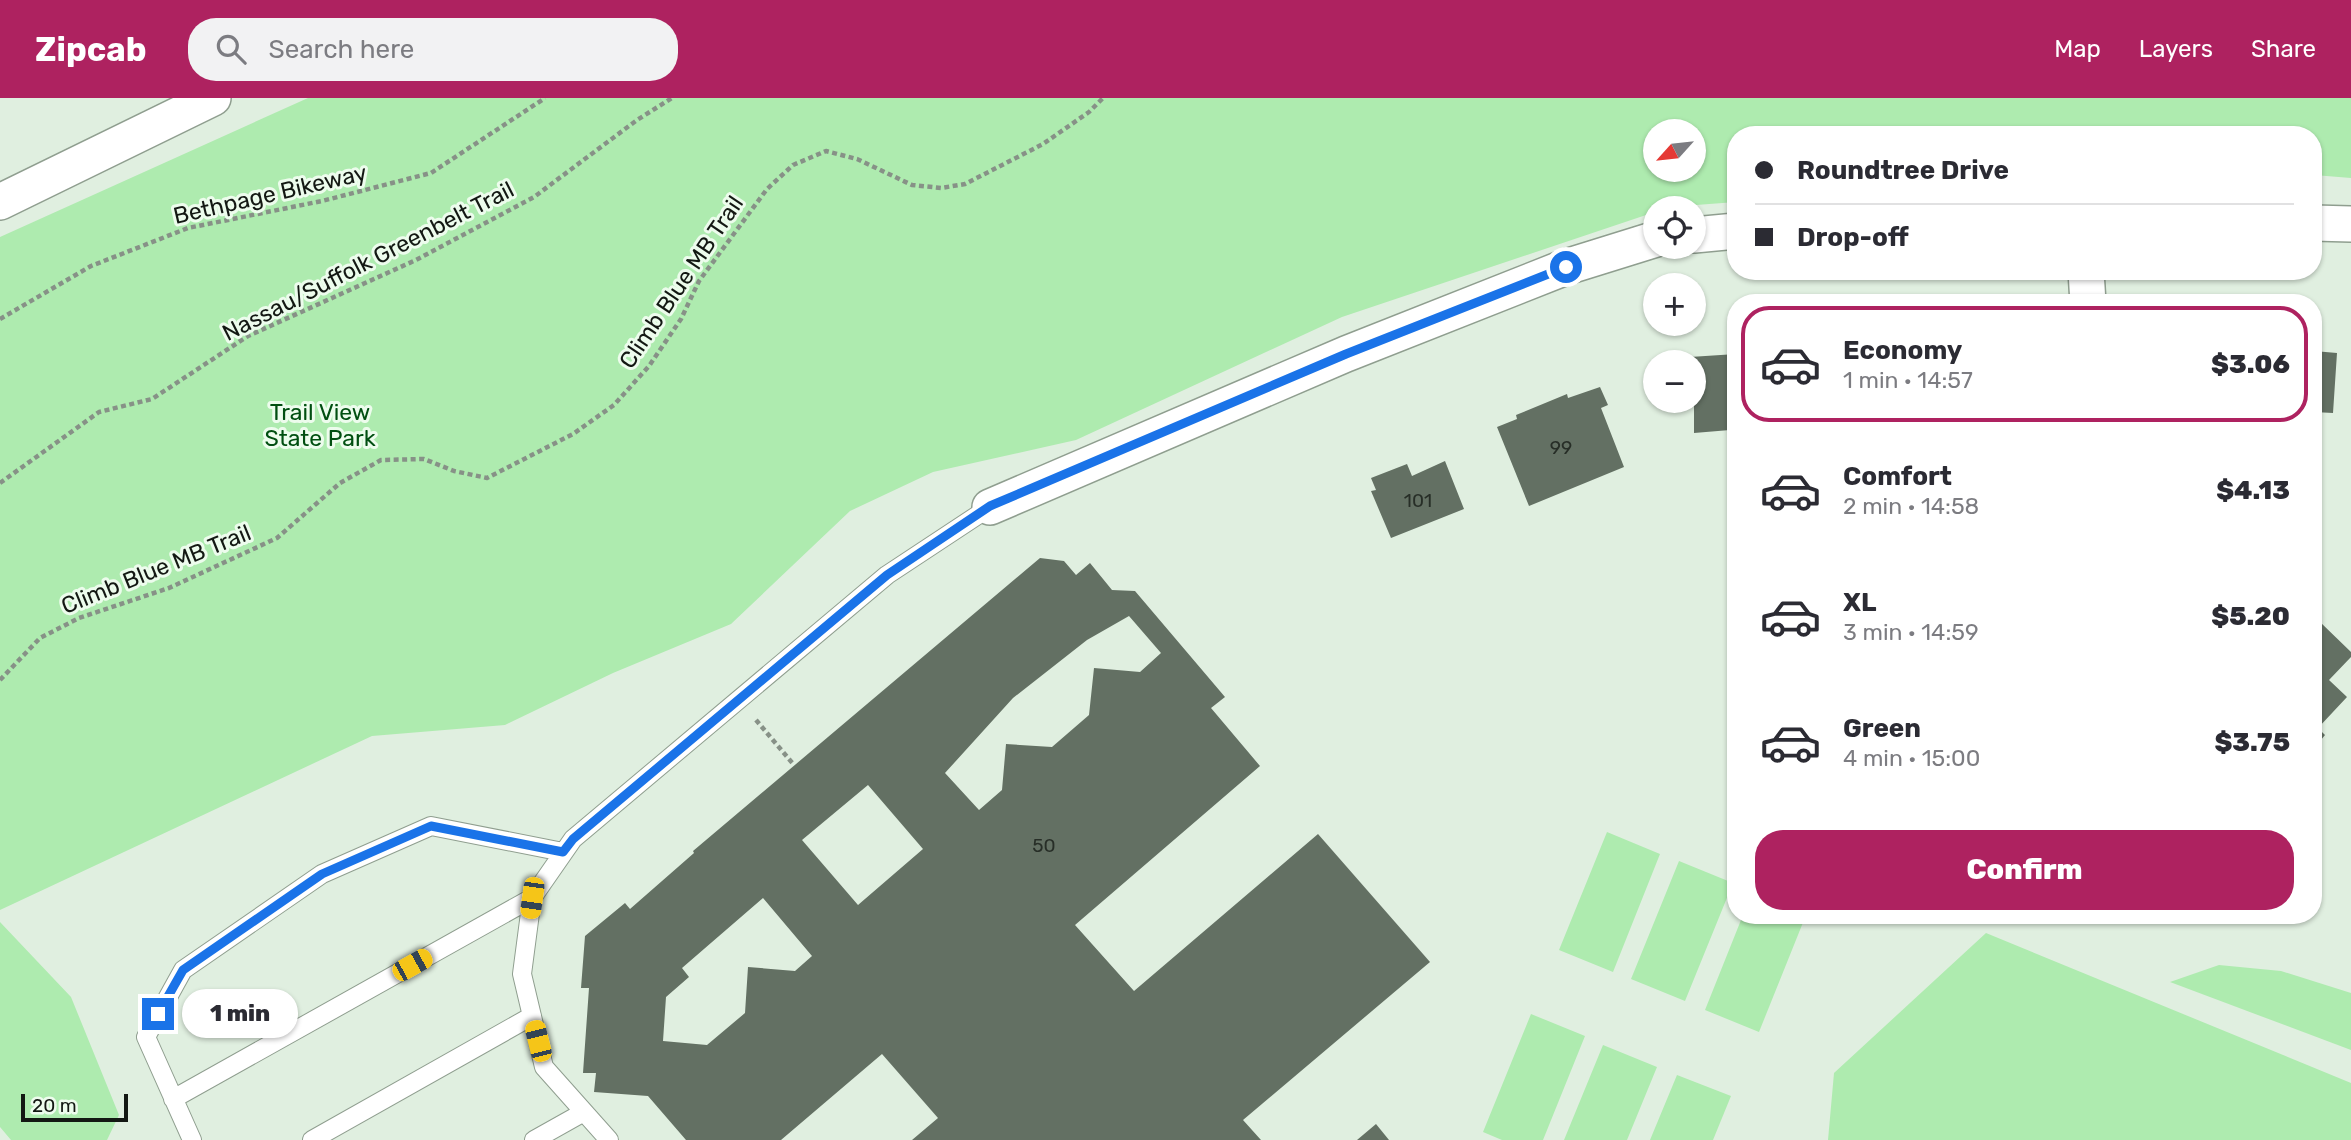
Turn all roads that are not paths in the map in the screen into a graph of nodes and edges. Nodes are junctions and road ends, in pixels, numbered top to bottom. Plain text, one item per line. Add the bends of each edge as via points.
1 (213, 98) edge
2 (0, 202) edge
3 (2322, 223) edge
4 (2351, 224) edge
5 (1727, 232) edge
6 (1706, 234) edge
7 (1643, 243) edge
8 (990, 506) joint
9 (563, 852) junction
10 (532, 898) junction
11 (532, 1016) junction
12 (173, 1099) junction
13 (584, 1112) junction
14 (192, 1140) edge
15 (312, 1140) edge
16 (534, 1140) edge
17 (609, 1140) edge

1 - 2 street
3 - 4 street
5 - 6 street
7 - 8 street via 1566,267 1346,354
8 - 9 lane via 887,575
9 - 10 lane
9 - 12 lane via 431,826 322,874 183,970 146,1037
10 - 11 lane via 522,974
10 - 12 lane
11 - 13 lane via 544,1067
11 - 15 lane
12 - 14 lane
13 - 16 lane
13 - 17 lane

